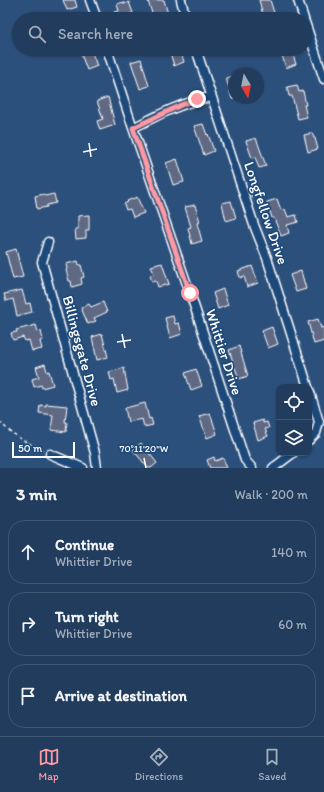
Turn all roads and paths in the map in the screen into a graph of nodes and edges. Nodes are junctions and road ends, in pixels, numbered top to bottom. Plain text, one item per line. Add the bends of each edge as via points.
1 (90, 0) edge
2 (181, 0) edge
3 (298, 0) edge
4 (94, 12) edge
5 (184, 12) edge
6 (302, 12) edge
7 (312, 42) edge
8 (109, 56) edge
9 (198, 56) edge
10 (324, 79) edge
11 (211, 96) junction
12 (133, 128) junction
13 (48, 242) dead end
14 (308, 384) edge
15 (312, 398) edge
16 (0, 422) edge
17 (312, 437) edge
18 (50, 454) joint
19 (289, 456) edge
20 (274, 467) edge
21 (83, 468) edge
22 (97, 468) edge
23 (252, 468) edge

1 - 4 street
2 - 5 street
3 - 6 street
7 - 10 street
8 - 12 street, Whittier Drive
9 - 11 street, Longfellow Drive
11 - 12 street via 181,105
11 - 14 street, Longfellow Drive
12 - 23 street, Whittier Drive via 245,460
13 - 22 street, Billingsgate Drive via 42,262
15 - 17 street, Longfellow Drive via 319,422
16 - 18 path via 26,442
18 - 21 street
19 - 20 street

